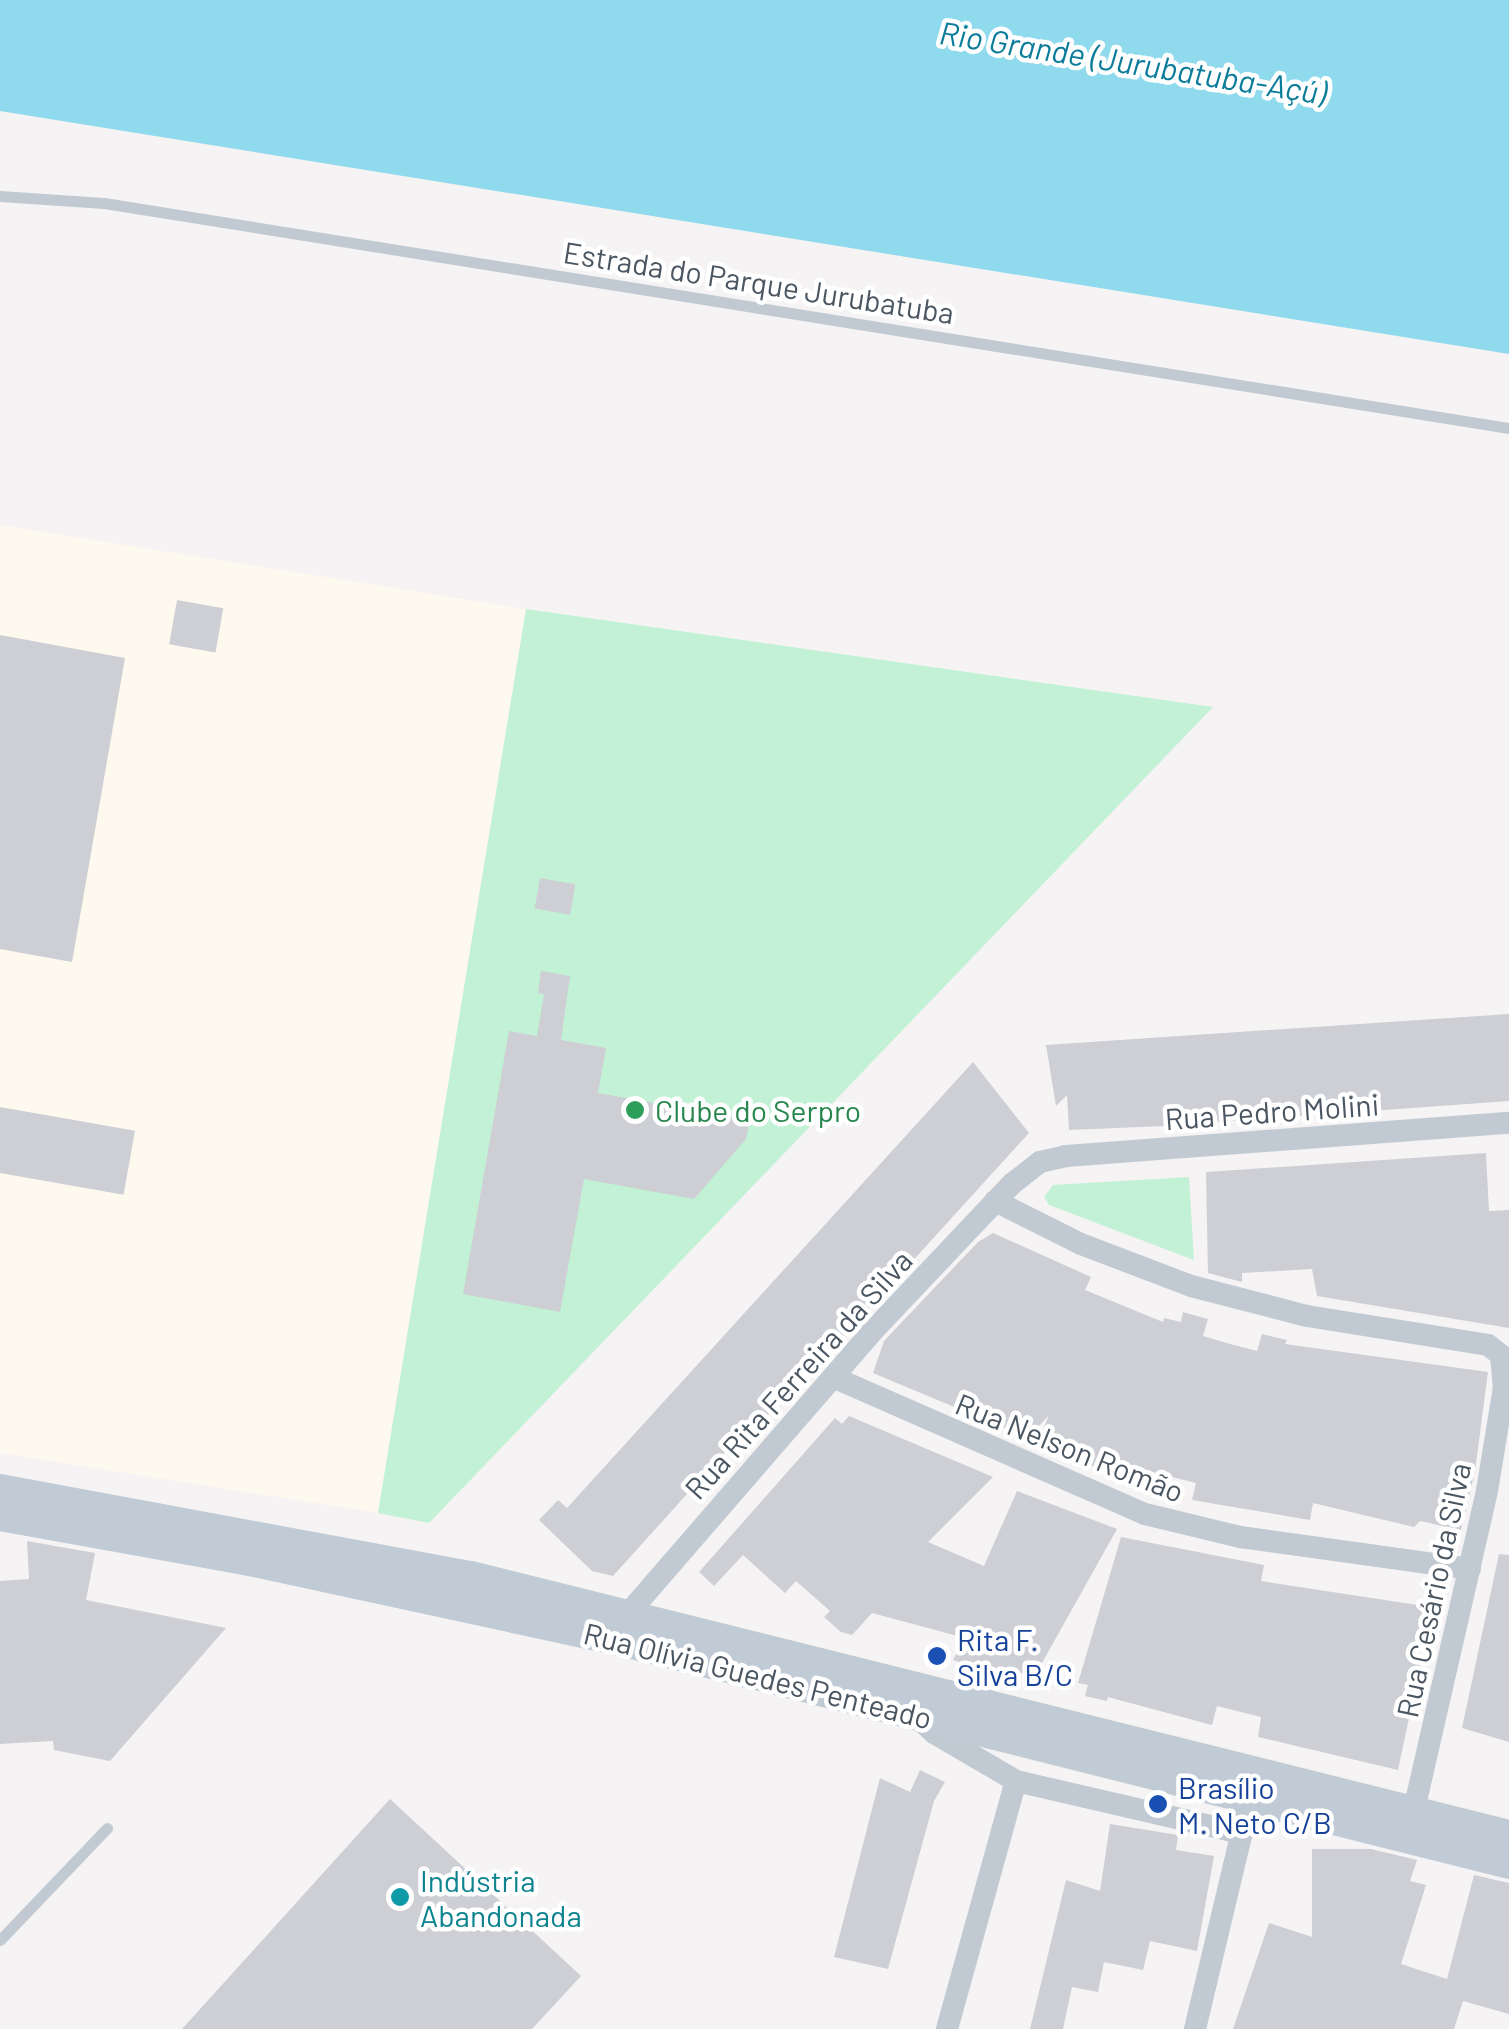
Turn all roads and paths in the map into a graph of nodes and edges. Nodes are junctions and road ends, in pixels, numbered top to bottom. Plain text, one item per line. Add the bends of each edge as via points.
1 (0, 196) edge
2 (1509, 428) edge
3 (1509, 1123) edge
4 (1040, 1162) joint
5 (996, 1201) junction
6 (835, 1378) junction
7 (0, 1490) edge
8 (0, 1515) edge
9 (1470, 1569) junction
10 (623, 1628) junction
11 (912, 1713) junction
12 (1016, 1782) junction
13 (1254, 1785) junction
14 (1410, 1824) junction
15 (107, 1828) dead end
16 (1242, 1833) junction
17 (1509, 1836) edge
18 (1509, 1863) edge
19 (0, 1940) edge
20 (947, 2029) edge
21 (1195, 2029) edge

1 - 2 lane, Estrada do Parque Jurubatuba via 124,206
3 - 4 street, Rua Pedro Molini
4 - 5 street, Rua Rita Ferreira da Silva
5 - 6 street, Rua Rita Ferreira da Silva
5 - 9 street, Rua Cesário da Silva via 1081,1244 1191,1286 1324,1320 1488,1345 1501,1355 1504,1387
6 - 9 street, Rua Nelson Romão via 1146,1514 1240,1537
6 - 10 street, Rua Rita Ferreira da Silva
7 - 10 main road, Rua Olívia Guedes Penteado via 434,1569
8 - 10 main road, Rua Olívia Guedes Penteado
9 - 14 street, Rua Cesário da Silva
10 - 11 main road, Rua Olívia Guedes Penteado
10 - 13 main road, Rua Olívia Guedes Penteado
11 - 12 street
11 - 13 main road, Rua Olívia Guedes Penteado
12 - 16 street
12 - 20 street
13 - 14 main road, Rua Olívia Guedes Penteado
13 - 16 street
14 - 17 main road, Rua Olívia Guedes Penteado
14 - 18 main road, Rua Olívia Guedes Penteado
15 - 19 lane
16 - 21 street

